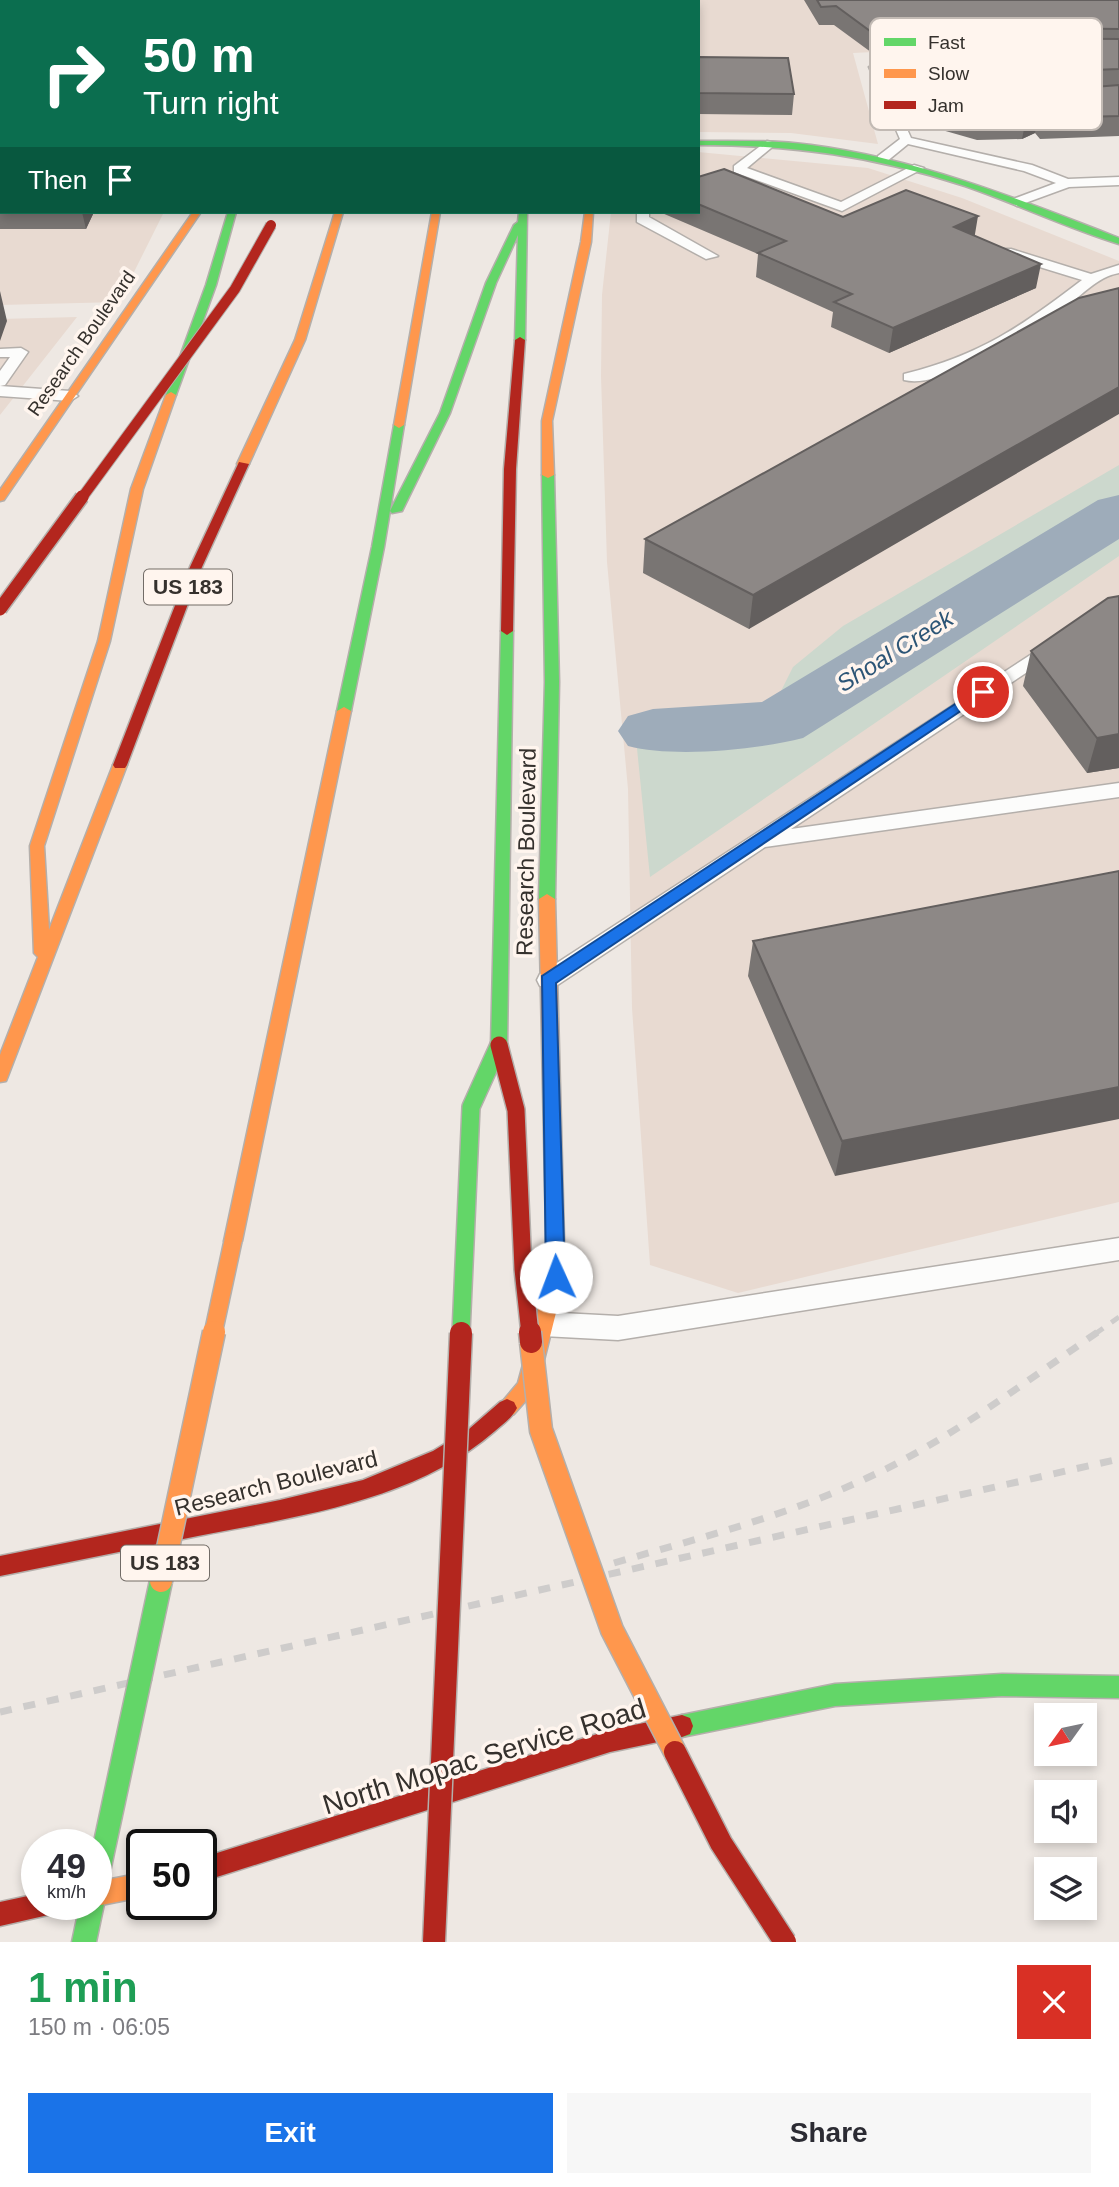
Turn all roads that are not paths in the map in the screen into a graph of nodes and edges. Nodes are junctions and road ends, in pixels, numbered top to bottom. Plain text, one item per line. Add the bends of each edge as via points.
1 (902, 130) edge
2 (906, 140) junction
3 (700, 143) edge
4 (771, 143) junction
5 (882, 159) junction
6 (918, 168) junction
7 (1119, 181) edge
8 (1067, 183) junction
9 (1017, 202) junction
10 (196, 214) edge
11 (232, 214) edge
12 (338, 214) edge
13 (436, 214) edge
14 (522, 214) edge
15 (523, 214) edge
16 (589, 214) edge
17 (643, 214) edge
18 (274, 216) edge
19 (1119, 241) edge
20 (986, 246) edge
21 (711, 256) dead end
22 (1119, 269) edge
23 (1093, 279) junction
24 (0, 353) edge
25 (909, 377) dead end
26 (0, 382) edge
27 (0, 391) edge
28 (70, 396) junction
29 (0, 498) edge
30 (378, 547) junction
31 (0, 609) edge
32 (1072, 634) edge
33 (1119, 790) edge
34 (756, 841) junction
35 (43, 966) junction
36 (548, 980) junction
37 (499, 1045) junction
38 (0, 1076) edge
39 (1119, 1249) edge
40 (543, 1324) junction
41 (0, 1566) edge
42 (1119, 1687) edge
43 (108, 1829) edge
44 (217, 1865) edge
45 (21, 1910) edge
46 (0, 1914) edge
47 (89, 1920) edge
48 (84, 1942) edge
49 (434, 1942) edge
50 (785, 1942) edge

1 - 2 lane
2 - 5 lane
2 - 8 lane
3 - 4 main road
4 - 5 main road
4 - 6 lane via 733,171 842,207
5 - 6 main road
6 - 9 main road
7 - 8 lane
8 - 9 lane
9 - 19 main road
10 - 28 main road, Research Boulevard
11 - 35 main road via 137,489 104,641 37,846
12 - 35 main road, US 183 via 300,340 196,567
13 - 30 main road, US 183
14 - 30 main road via 491,284 445,413
15 - 37 main road via 523,302 510,469
16 - 36 main road, Research Boulevard via 547,421 552,682
17 - 21 lane via 642,219
18 - 31 main road, bridge via 235,289
20 - 23 lane
22 - 23 lane via 1106,270
23 - 25 lane via 971,362
24 - 26 lane via 21,352
27 - 28 lane
28 - 29 main road, Research Boulevard
30 - 43 main road, US 183, bridge
32 - 34 lane
33 - 34 lane
34 - 36 lane
35 - 38 main road, US 183
36 - 40 main road, Research Boulevard via 556,1277
37 - 49 main road, bridge via 471,1107
37 - 50 main road, bridge via 516,1110 523,1269 541,1430 612,1630 721,1843
39 - 40 lane via 618,1328
40 - 41 main road, Research Boulevard via 527,1388 488,1428 446,1456 399,1476 301,1505
42 - 44 main road, North Mopac Service Road via 1002,1685 835,1695 610,1741
45 - 46 main road
47 - 48 main road

